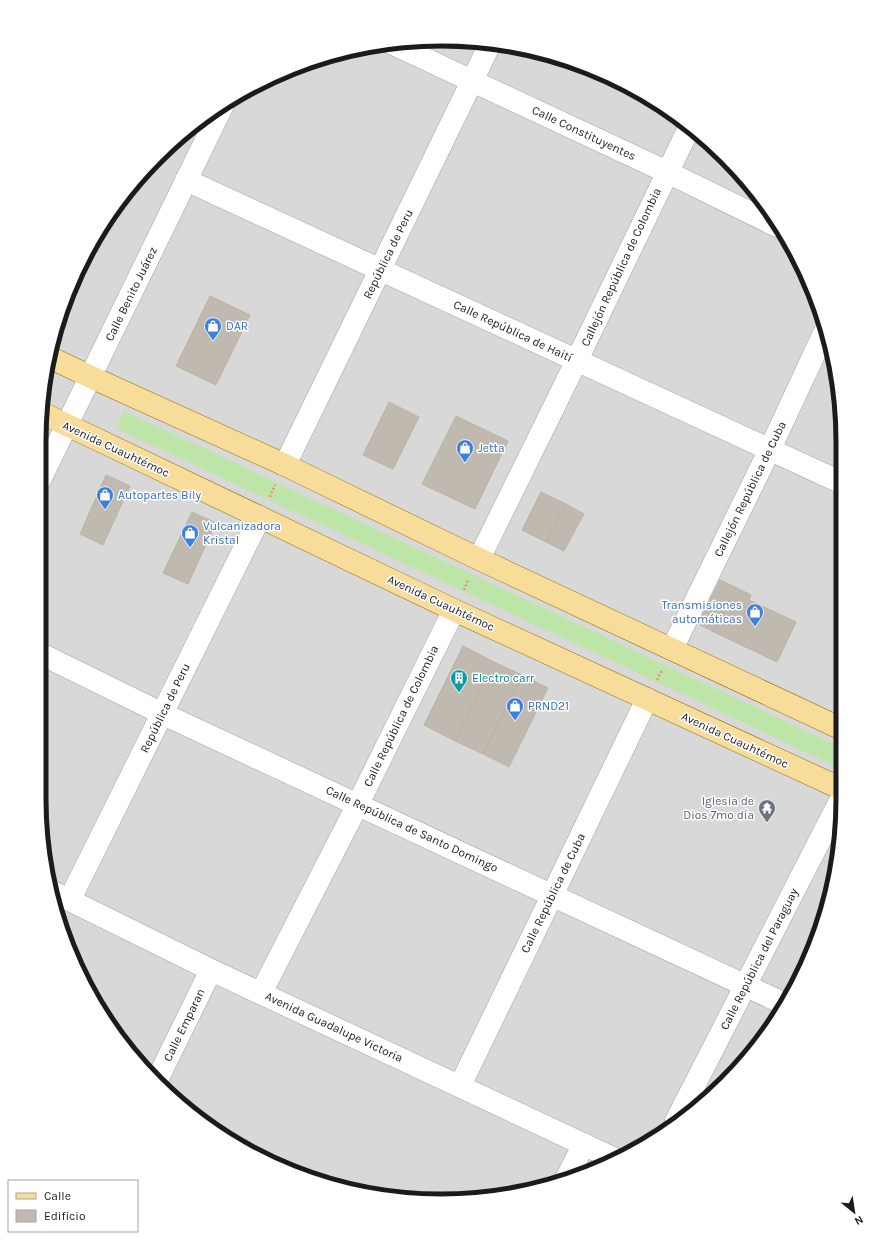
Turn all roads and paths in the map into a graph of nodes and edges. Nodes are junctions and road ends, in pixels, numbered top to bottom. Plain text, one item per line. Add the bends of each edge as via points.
1 (402, 48) edge
2 (488, 49) edge
3 (472, 80) junction
4 (217, 116) edge
5 (687, 133) edge
6 (667, 172) junction
7 (186, 180) junction
8 (769, 222) edge
9 (381, 270) junction
10 (822, 337) edge
11 (55, 360) edge
12 (577, 360) junction
13 (91, 377) junction
14 (47, 416) edge
15 (66, 426) junction
16 (770, 449) junction
17 (285, 465) junction
18 (46, 467) edge
19 (836, 480) edge
20 (260, 517) junction
21 (479, 559) junction
22 (454, 610) junction
23 (672, 649) junction
24 (46, 656) edge
25 (647, 700) junction
26 (163, 714) junction
27 (836, 726) edge
28 (836, 786) edge
29 (358, 804) junction
30 (836, 810) edge
31 (61, 895) edge
32 (552, 895) junction
33 (212, 970) junction
34 (746, 986) junction
35 (261, 993) junction
36 (780, 1002) edge
37 (159, 1075) edge
38 (460, 1086) junction
39 (680, 1112) edge
40 (584, 1144) junction
41 (609, 1156) edge
42 (569, 1172) edge

1 - 3 street, Calle Constituyentes
2 - 3 street, República de Peru
3 - 6 street, Calle Constituyentes
3 - 9 street, República de Peru
4 - 7 street, Calle Benito Juárez
5 - 6 street, Callejón República de Colombia
6 - 8 street, Calle Constituyentes
6 - 12 street, Callejón República de Colombia
7 - 9 street, Calle República de Haití
7 - 13 street, Calle Benito Juárez
9 - 12 street, Calle República de Haití
9 - 17 street, República de Peru
10 - 16 street, Callejón República de Cuba
11 - 13 main road
12 - 16 street, Calle República de Haití
12 - 21 street, Callejón República de Colombia
13 - 15 street, Calle Benito Juárez
13 - 17 main road
14 - 15 main road, Avenida Cuauhtémoc
15 - 18 street, Calle Benito Juárez
15 - 20 main road, Avenida Cuauhtémoc
16 - 19 street, Calle República de Haití
16 - 23 street, Callejón República de Cuba
17 - 20 path
17 - 21 main road
20 - 22 main road, Avenida Cuauhtémoc
20 - 26 street, República de Peru
21 - 22 path
21 - 23 main road
22 - 25 main road, Avenida Cuauhtémoc
22 - 29 street, Calle República de Colombia
23 - 25 path
23 - 27 main road
24 - 26 street, Calle República de Santo Domingo
25 - 28 main road, Avenida Cuauhtémoc
25 - 32 street, Calle República de Cuba
26 - 29 street, Calle República de Santo Domingo
26 - 31 street, República de Peru
29 - 32 street, Calle República de Santo Domingo
29 - 35 street, Calle República de Colombia
30 - 34 street, Calle República del Paraguay
31 - 33 street, Avenida Guadalupe Victoria
32 - 34 street, Calle República de Santo Domingo
32 - 38 street, Calle República de Cuba
33 - 35 street, Avenida Guadalupe Victoria
33 - 37 street, Calle Emparan
34 - 36 street, Calle República de Santo Domingo
34 - 39 street, Calle República del Paraguay
35 - 38 street, Avenida Guadalupe Victoria
38 - 40 street, Avenida Guadalupe Victoria
40 - 41 street, Avenida Guadalupe Victoria
40 - 42 street

